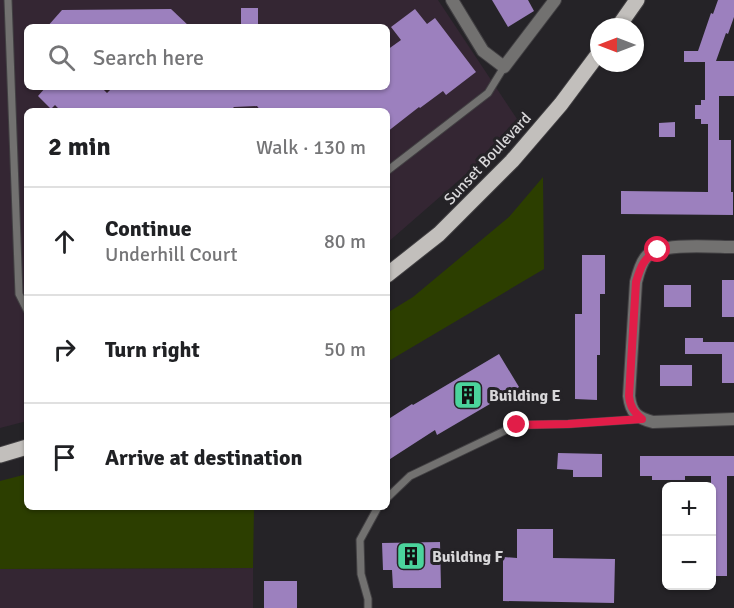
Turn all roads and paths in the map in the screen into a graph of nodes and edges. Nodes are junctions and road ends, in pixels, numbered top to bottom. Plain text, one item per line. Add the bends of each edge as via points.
1 (8, 0) edge
2 (452, 0) edge
3 (555, 0) edge
4 (637, 0) edge
5 (624, 18) edge
6 (590, 65) edge
7 (504, 67) junction
8 (390, 169) edge
9 (734, 247) edge
10 (390, 273) edge
11 (24, 304) edge
12 (642, 419) junction
13 (734, 419) edge
14 (24, 448) edge
15 (0, 455) edge
16 (390, 495) edge
17 (376, 510) edge
18 (368, 608) edge

1 - 11 lane via 19,294
2 - 7 street via 483,51
3 - 7 street
4 - 5 main road
6 - 10 main road, Sunset Boulevard via 512,162 439,234
7 - 8 lane via 488,93
9 - 12 street via 668,247 647,256 636,282 629,396 634,412
12 - 13 street
12 - 16 lane via 517,425 410,476
14 - 15 main road
17 - 18 lane via 360,540

